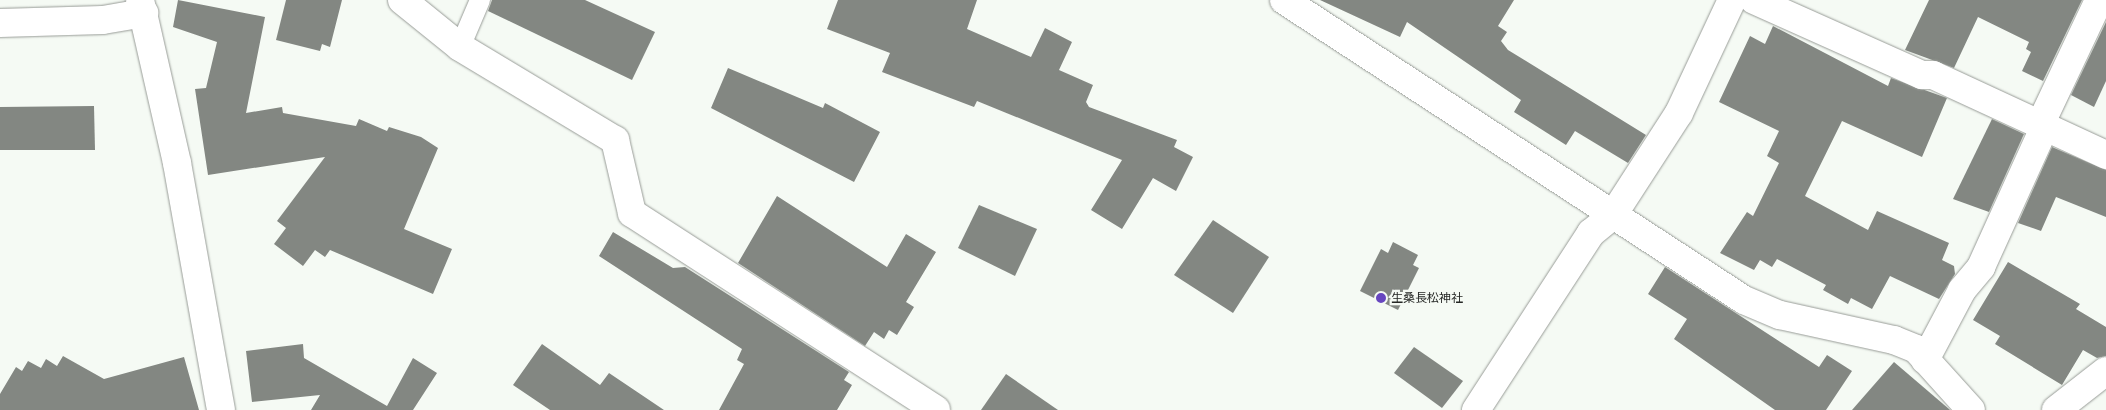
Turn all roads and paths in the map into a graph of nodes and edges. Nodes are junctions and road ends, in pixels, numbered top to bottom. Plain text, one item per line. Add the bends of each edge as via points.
1 (402, 0) edge
2 (480, 0) edge
3 (1284, 0) edge
4 (1732, 0) edge
5 (1754, 0) edge
6 (2100, 0) edge
7 (142, 6) edge
8 (0, 23) edge
9 (460, 47) junction
10 (2042, 126) junction
11 (2106, 155) edge
12 (1613, 216) junction
13 (1924, 360) junction
14 (2106, 371) edge
15 (221, 410) edge
16 (936, 410) edge
17 (1476, 410) edge
18 (1971, 410) edge
19 (2056, 410) edge

1 - 9 street
2 - 9 lane
3 - 12 street
4 - 12 street via 1685,102
5 - 10 street
6 - 10 street
7 - 8 street via 103,20
7 - 15 street via 177,163
9 - 16 street via 615,140 632,213
10 - 11 street
10 - 13 street via 1981,267 1962,290
12 - 13 street via 1744,300 1780,315 1894,340 1916,350
12 - 17 street via 1590,234
13 - 18 street
14 - 19 street

